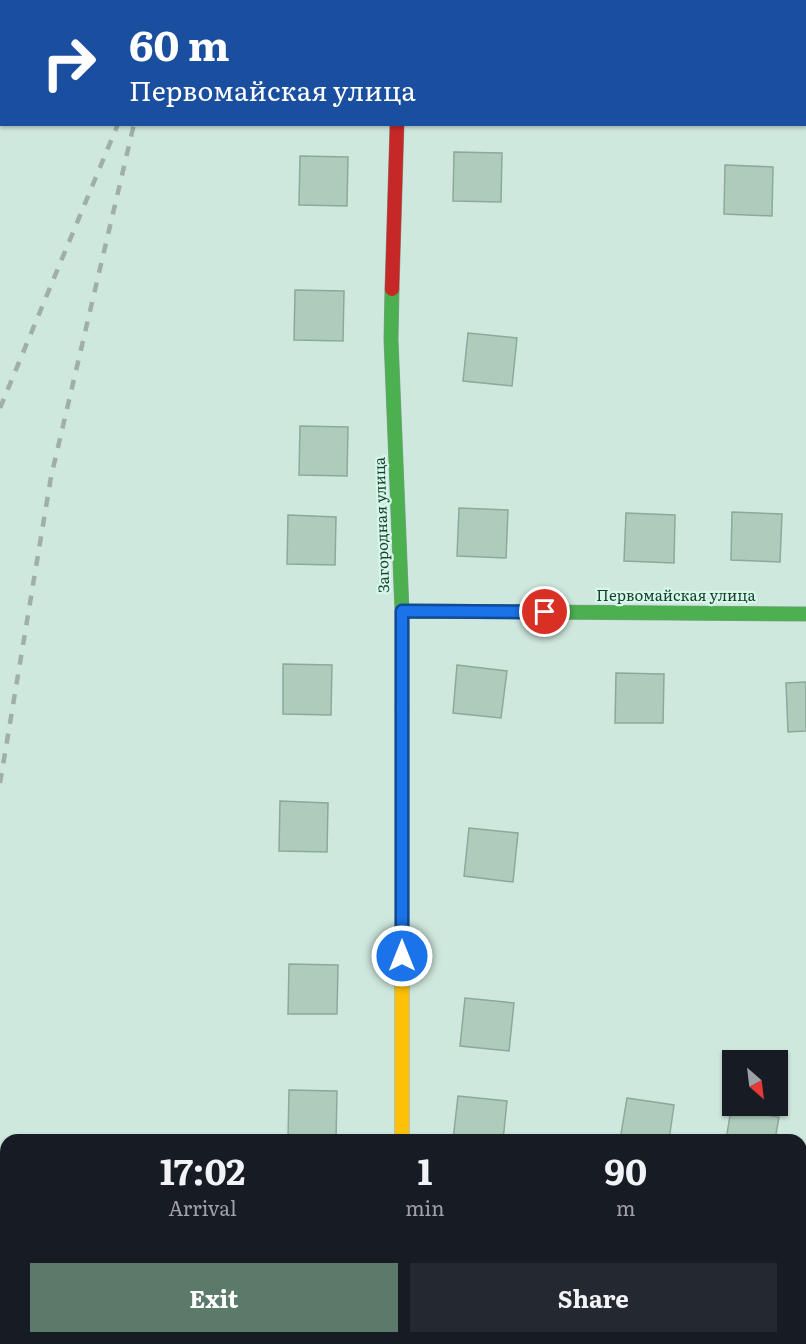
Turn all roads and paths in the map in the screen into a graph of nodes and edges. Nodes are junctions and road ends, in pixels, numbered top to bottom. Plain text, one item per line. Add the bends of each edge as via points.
1 (397, 126) edge
2 (402, 611) junction
3 (806, 614) edge
4 (402, 1134) edge

1 - 2 main road, Загородная улица via 391,339
2 - 3 main road, Первомайская улица
2 - 4 main road, Загородная улица

